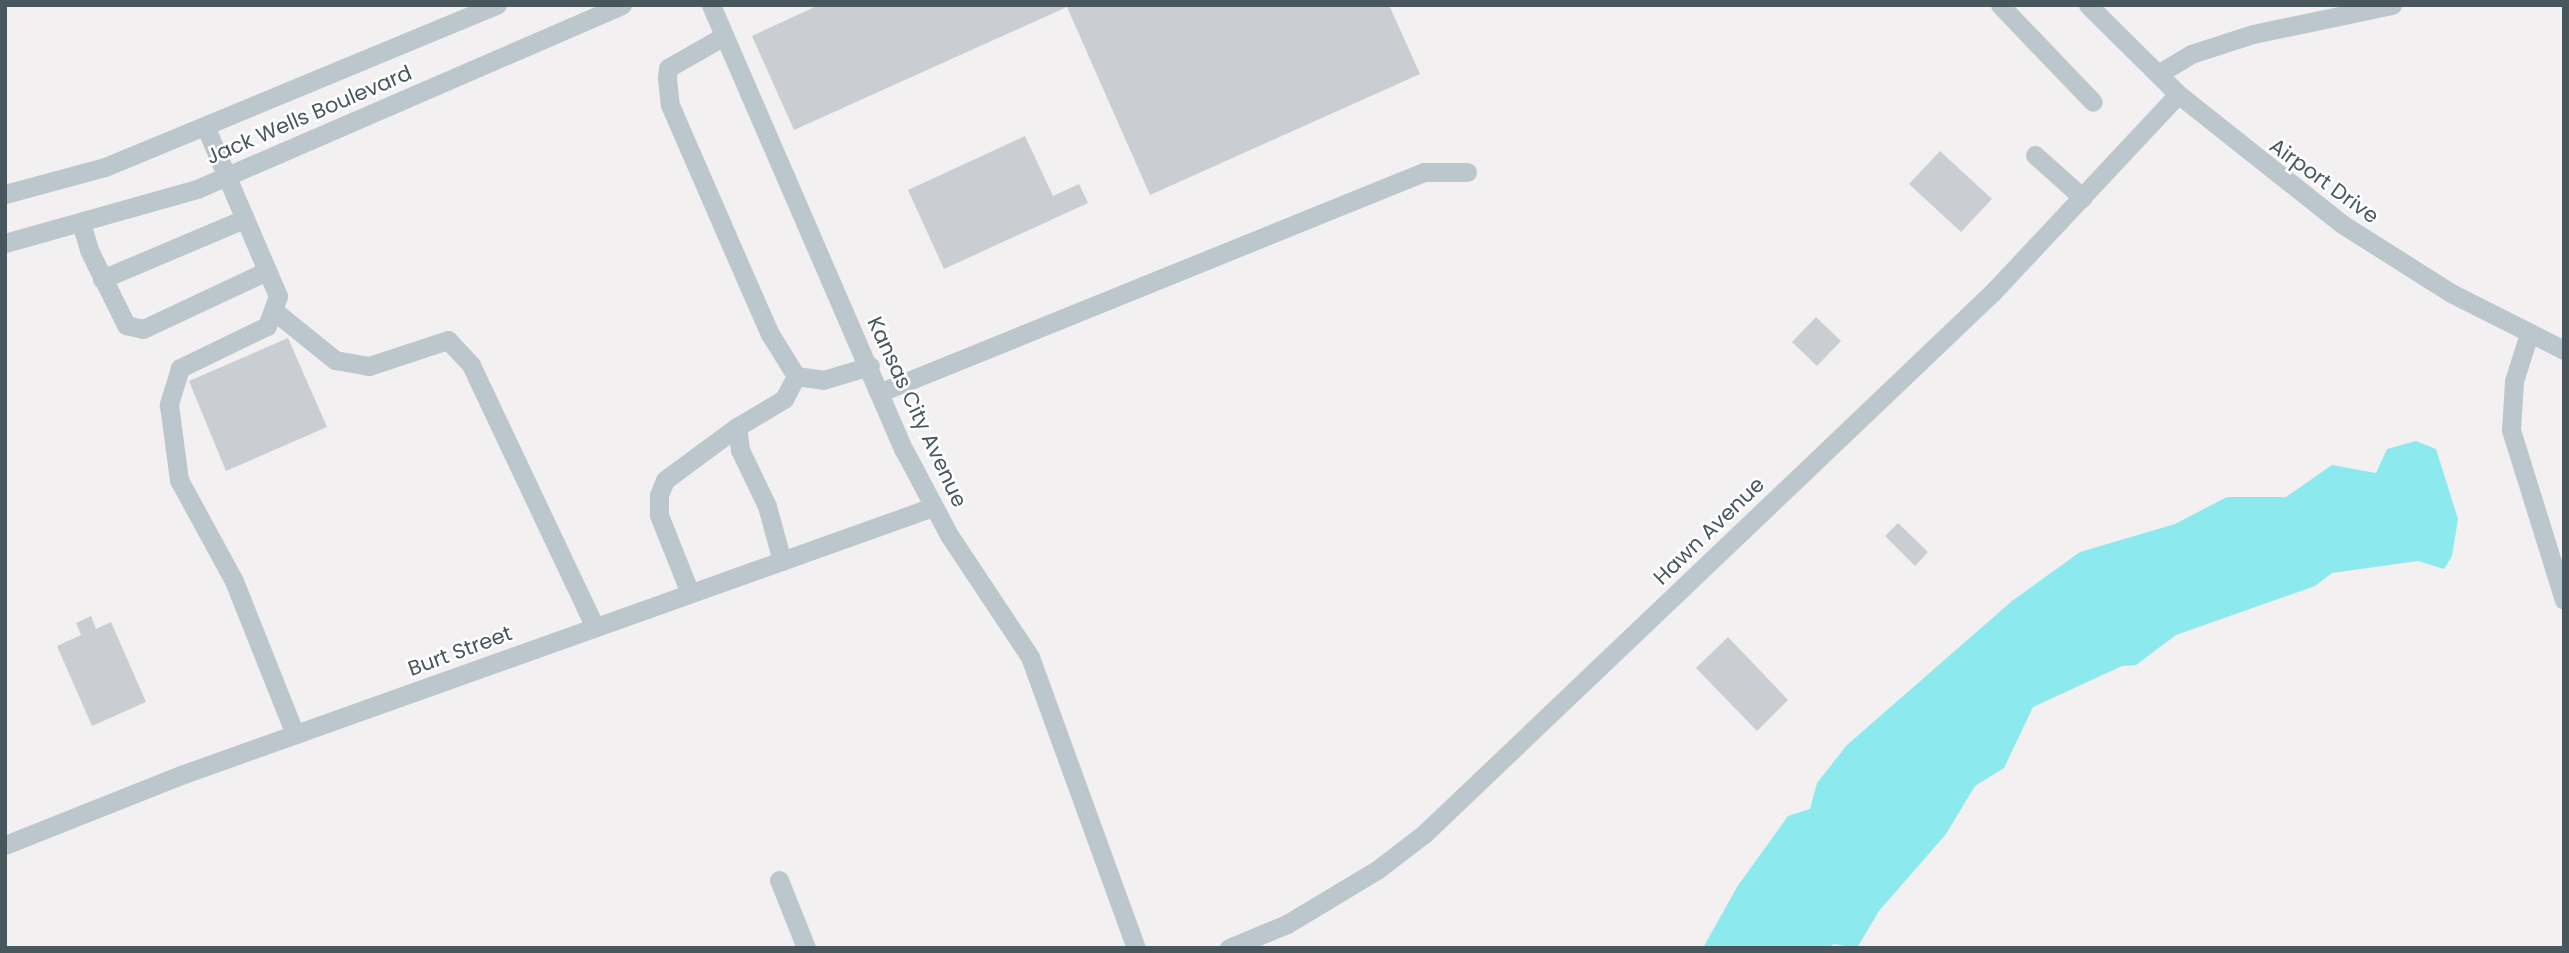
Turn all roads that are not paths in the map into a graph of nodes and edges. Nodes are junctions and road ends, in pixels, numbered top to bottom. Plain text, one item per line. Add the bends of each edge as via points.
1 (497, 5) edge
2 (622, 5) edge
3 (711, 5) edge
4 (2000, 5) edge
5 (2088, 5) edge
6 (2392, 5) edge
7 (724, 36) junction
8 (2158, 74) junction
9 (2178, 94) junction
10 (2093, 102) dead end
11 (206, 128) junction
12 (2035, 155) dead end
13 (1467, 172) dead end
14 (226, 176) junction
15 (5, 194) edge
16 (2083, 198) junction
17 (244, 219) junction
18 (81, 223) junction
19 (5, 243) edge
20 (267, 271) junction
21 (102, 279) junction
22 (273, 310) junction
23 (2529, 334) junction
24 (2564, 350) edge
25 (870, 366) junction
26 (796, 376) junction
27 (881, 392) junction
28 (737, 427) junction
29 (933, 507) junction
30 (782, 561) junction
31 (690, 593) junction
32 (2564, 600) edge
33 (595, 627) junction
34 (295, 734) junction
35 (5, 845) edge
36 (779, 880) dead end
37 (806, 948) edge
38 (1136, 948) edge
39 (1229, 948) edge

1 - 11 street, Jack Wells Boulevard
2 - 14 street, Jack Wells Boulevard
3 - 7 street, Kansas City Avenue
4 - 10 street
5 - 8 street, Airport Drive
6 - 8 street via 2253,34 2191,54
7 - 25 street, Kansas City Avenue
7 - 26 street via 667,68 670,105 770,334
8 - 9 street, Airport Drive
9 - 16 street, Hawn Avenue
9 - 23 street, Airport Drive via 2342,225 2451,293
11 - 14 street
11 - 15 street, Jack Wells Boulevard via 105,167
12 - 16 street
13 - 27 street via 1424,172
14 - 17 street
14 - 18 street, Jack Wells Boulevard
16 - 39 street, Hawn Avenue via 1983,302 1424,834 1377,870 1287,924
17 - 20 street
17 - 21 street
18 - 19 street, Jack Wells Boulevard
18 - 21 street
20 - 21 street via 143,329 126,326
20 - 22 street via 278,296
22 - 33 street via 335,360 369,366 448,340 471,365
22 - 34 street via 267,326 180,368 169,405 179,480 234,581
23 - 24 street, Airport Drive
23 - 32 street via 2514,380 2511,430
25 - 26 street via 822,380
25 - 27 street, Kansas City Avenue
26 - 28 street via 784,399
27 - 29 street, Kansas City Avenue
28 - 30 street via 740,450 767,506
28 - 31 street via 665,480 659,495 659,515
29 - 30 street, Burt Street
29 - 38 street, Kansas City Avenue via 1030,657
30 - 31 street, Burt Street
31 - 33 street, Burt Street
33 - 34 street, Burt Street
34 - 35 street, Burt Street
36 - 37 street

